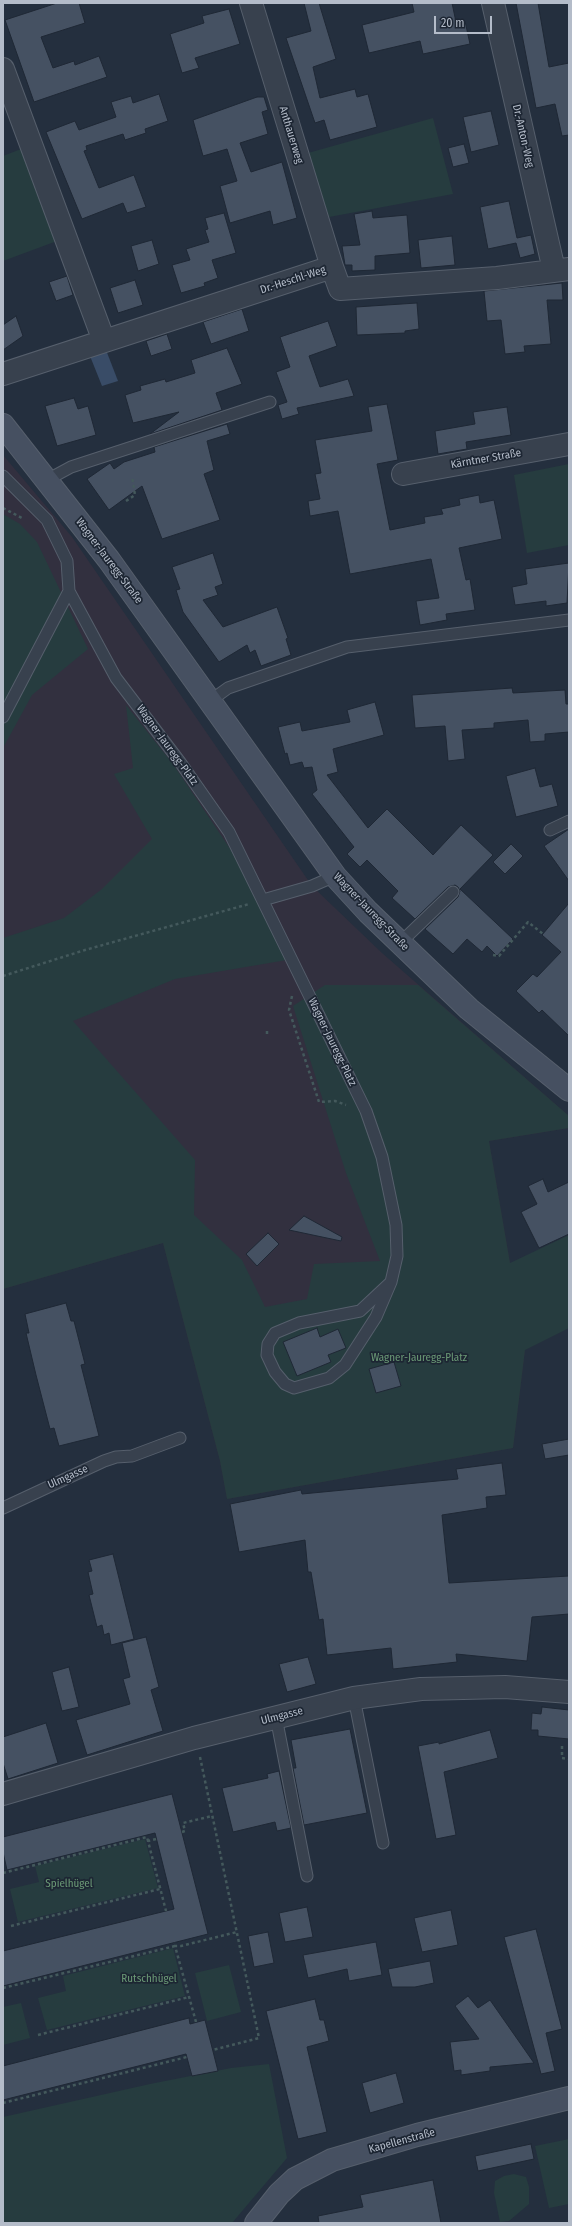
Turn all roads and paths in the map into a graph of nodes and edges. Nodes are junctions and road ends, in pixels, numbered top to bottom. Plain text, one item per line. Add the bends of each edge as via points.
1 (250, 3) edge
2 (493, 3) edge
3 (3, 69) edge
4 (332, 267) junction
5 (562, 269) edge
6 (104, 341) junction
7 (3, 374) edge
8 (270, 402) dead end
9 (3, 425) edge
10 (569, 444) edge
11 (403, 474) dead end
12 (3, 476) edge
13 (132, 476) dead end
14 (47, 480) junction
15 (126, 501) dead end
16 (69, 591) junction
17 (569, 620) edge
18 (210, 701) junction
19 (3, 718) edge
20 (569, 821) edge
21 (550, 830) dead end
22 (335, 876) junction
23 (453, 892) dead end
24 (263, 900) junction
25 (542, 934) dead end
26 (400, 943) junction
27 (493, 955) dead end
28 (299, 975) junction
29 (3, 976) edge
30 (267, 1031) dead end
31 (267, 1036) dead end
32 (569, 1090) edge
33 (366, 1111) junction
34 (391, 1282) junction
35 (180, 1438) dead end
36 (3, 1508) edge
37 (569, 1692) edge
38 (354, 1698) junction
39 (276, 1717) junction
40 (562, 1746) dead end
41 (198, 1751) dead end
42 (569, 1759) edge
43 (3, 1794) edge
44 (212, 1816) junction
45 (182, 1832) dead end
46 (156, 1839) dead end
47 (148, 1841) junction
48 (383, 1843) dead end
49 (3, 1873) edge
50 (307, 1876) dead end
51 (160, 1889) junction
52 (166, 1911) dead end
53 (11, 1926) dead end
54 (237, 1932) junction
55 (175, 1944) junction
56 (3, 1988) edge
57 (190, 1997) junction
58 (196, 2022) dead end
59 (38, 2035) dead end
60 (213, 2050) dead end
61 (187, 2057) dead end
62 (569, 2098) edge
63 (3, 2103) edge
64 (256, 2223) edge

1 - 4 street, Anthauerweg
2 - 5 street, Dr.-Anton-Weg
3 - 6 street
4 - 5 street, Dr.-Heschl-Weg via 340,289 497,278
4 - 6 street, Dr.-Heschl-Weg
6 - 7 street, Dr.-Heschl-Weg
8 - 14 lane via 70,466
9 - 14 main road, Wagner-Jauregg-Straße
10 - 11 street, Kärntner Straße
12 - 16 lane, Wagner-Jauregg-Platz via 47,520 67,561
13 - 15 path via 135,495
14 - 18 main road, Wagner-Jauregg-Straße via 109,560
16 - 19 lane
16 - 24 lane, Wagner-Jauregg-Platz via 116,678 229,832
17 - 18 lane via 347,647 228,688
18 - 22 main road, Wagner-Jauregg-Straße
20 - 21 lane
22 - 24 lane via 312,886
22 - 26 main road, Wagner-Jauregg-Straße
23 - 26 lane
24 - 28 lane, Wagner-Jauregg-Platz
24 - 29 path
25 - 27 path via 528,922 499,956
26 - 32 main road, Wagner-Jauregg-Straße via 469,1009
28 - 33 lane, Wagner-Jauregg-Platz
28 - 33 path via 289,1010 319,1102 335,1101
30 - 31 path
33 - 34 lane, Wagner-Jauregg-Platz via 382,1156 396,1225 396,1256
34 - 34 lane, Wagner-Jauregg-Platz via 360,1311 299,1324 276,1333 268,1344 267,1355 275,1372 285,1384 294,1388 329,1378 345,1365 376,1317
35 - 36 lane, Ulmgasse via 132,1456 104,1461
37 - 38 street, Ulmgasse via 505,1686 421,1688
38 - 39 street, Ulmgasse
38 - 48 lane
39 - 43 street, Ulmgasse
39 - 50 lane
40 - 42 path via 562,1758
41 - 44 path
44 - 45 path via 183,1823 185,1831
44 - 54 path
46 - 47 path
47 - 49 path via 147,1837
47 - 51 path
51 - 52 path
51 - 53 path
54 - 55 path via 182,1946
54 - 60 path via 259,2038
55 - 56 path
55 - 57 path
57 - 58 path
57 - 59 path
61 - 63 path
62 - 64 main road, Kapellenstraße via 446,2130 417,2135 332,2160 295,2179 279,2194

